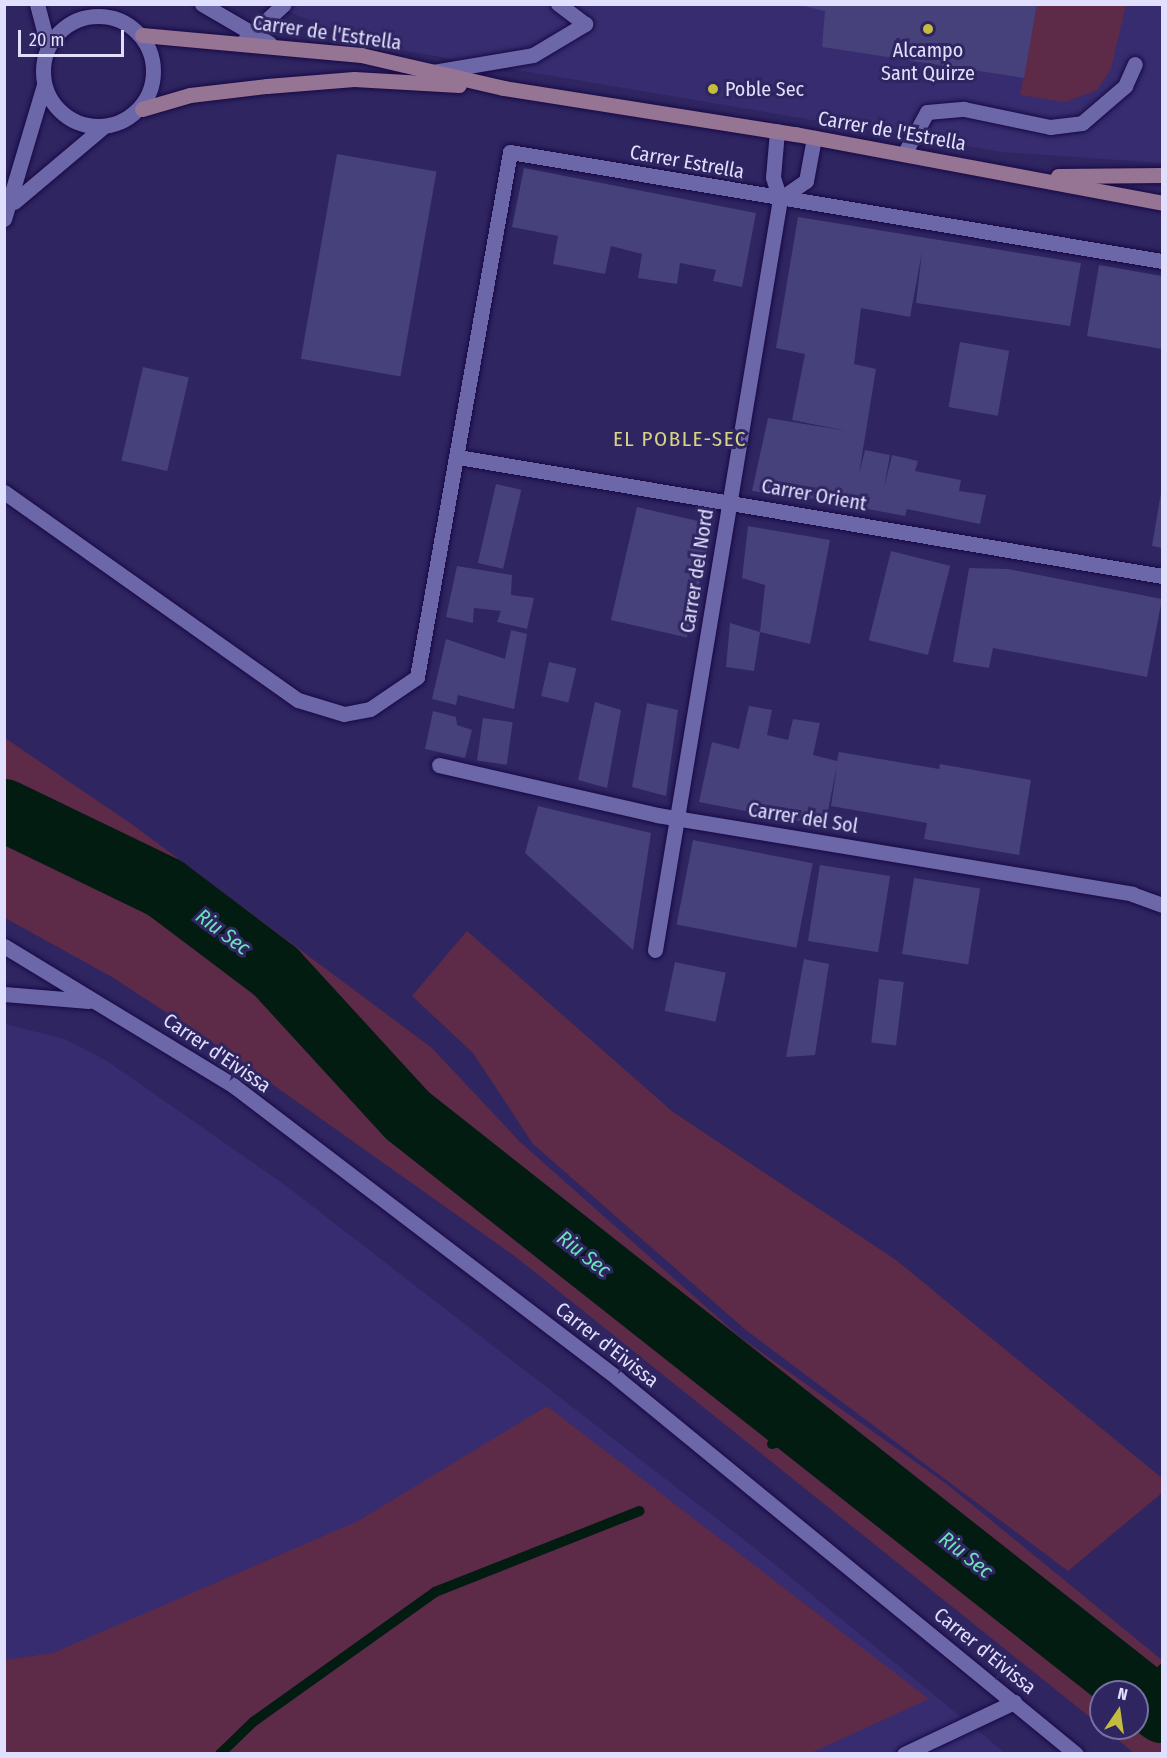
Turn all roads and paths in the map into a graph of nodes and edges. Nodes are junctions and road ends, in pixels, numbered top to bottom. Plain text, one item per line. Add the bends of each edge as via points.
1 (37, 4) edge
2 (202, 4) edge
3 (284, 4) edge
4 (558, 4) edge
5 (104, 10) edge
6 (142, 35) junction
7 (247, 38) junction
8 (48, 46) junction
9 (1135, 64) dead end
10 (432, 72) junction
11 (44, 85) junction
12 (504, 88) junction
13 (142, 109) junction
14 (103, 127) junction
15 (777, 131) junction
16 (814, 138) junction
17 (904, 154) junction
18 (1162, 175) edge
19 (1025, 177) junction
20 (780, 199) junction
21 (13, 202) junction
22 (1162, 203) edge
23 (4, 219) edge
24 (1162, 261) edge
25 (458, 457) junction
26 (4, 492) edge
27 (729, 501) junction
28 (1162, 576) edge
29 (439, 765) dead end
30 (679, 819) junction
31 (1162, 905) edge
32 (4, 946) edge
33 (655, 950) dead end
34 (4, 994) edge
35 (89, 1001) junction
36 (1014, 1702) junction
37 (904, 1754) edge
38 (1076, 1754) edge

1 - 8 street
2 - 7 street
3 - 7 street
4 - 10 street via 585,24 533,55
5 - 6 street
5 - 8 street via 59,30
6 - 7 street, Carrer de l'Estrella
6 - 13 street via 154,76
7 - 10 street, Carrer de l'Estrella
8 - 11 street
9 - 17 street via 1125,86 1082,123 1050,127 964,109 927,112
10 - 12 street, Carrer de l'Estrella
11 - 14 street via 66,117
11 - 21 street
12 - 13 street, Carrer de l'Estrella via 354,80 190,95
12 - 15 street, Carrer de l'Estrella
13 - 14 street
14 - 21 street
15 - 16 street, Carrer de l'Estrella
15 - 20 street, Carrer del Nord via 773,177
16 - 17 street, Carrer de l'Estrella
16 - 20 street via 806,182
17 - 19 street, Carrer de l'Estrella
18 - 19 street, Carrer de l'Estrella
19 - 22 street, Carrer de l'Estrella
20 - 24 street, Carrer Estrella
20 - 25 street, Carrer Estrella via 510,152
20 - 27 street, Carrer del Nord
21 - 23 street
25 - 26 street via 417,677 389,699 344,714 298,700
25 - 27 street, Carrer Orient
27 - 28 street, Carrer Orient
27 - 30 street, Carrer del Nord
29 - 30 street, Carrer del Sol
30 - 31 street, Carrer del Sol via 1132,894
30 - 33 street, Carrer del Nord
32 - 35 street, Carrer d'Eivissa via 46,967
34 - 35 street, Carrer d'Eivissa
35 - 36 street, Carrer d'Eivissa via 234,1086 617,1378
36 - 37 street
36 - 38 street, Carrer d'Eivissa

